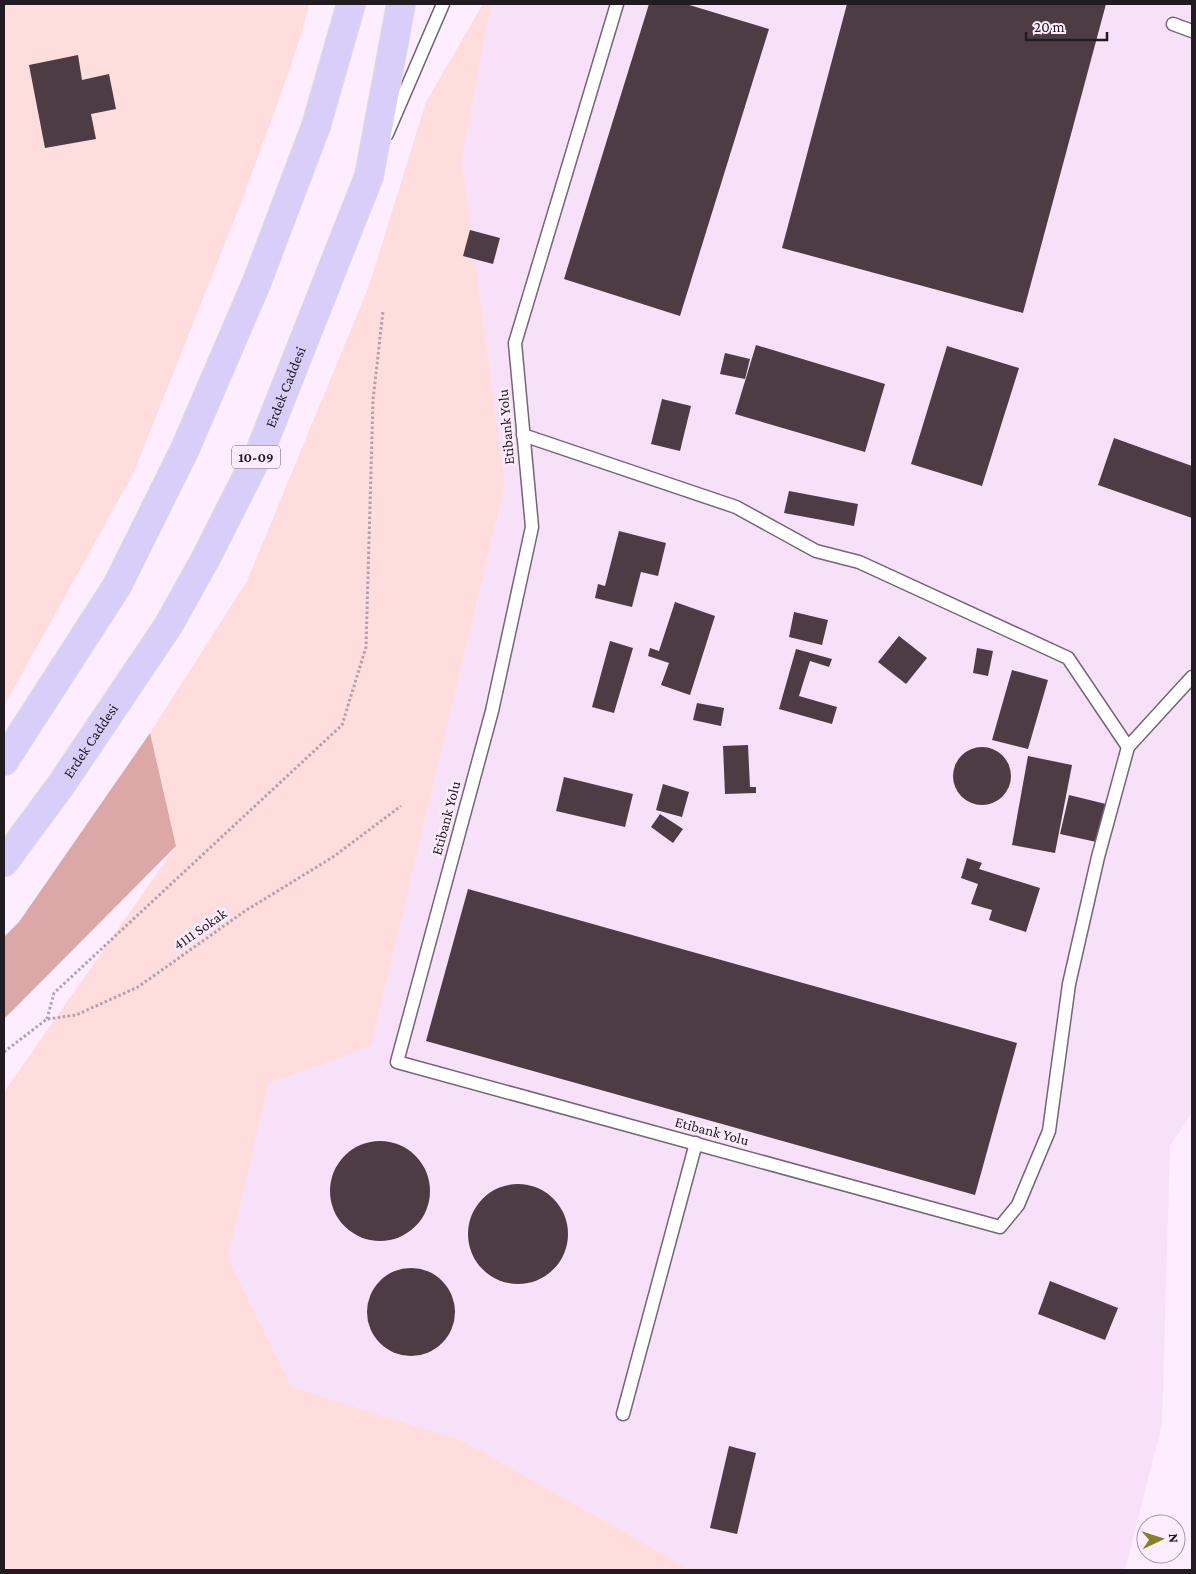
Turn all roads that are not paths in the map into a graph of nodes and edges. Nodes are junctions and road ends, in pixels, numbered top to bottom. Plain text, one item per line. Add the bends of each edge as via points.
1 (351, 4) edge
2 (401, 4) edge
3 (443, 4) edge
4 (617, 4) edge
5 (1173, 24) dead end
6 (1192, 31) edge
7 (369, 176) junction
8 (523, 435) junction
9 (1192, 677) edge
10 (1128, 747) junction
11 (4, 761) edge
12 (4, 862) edge
13 (696, 1143) junction
14 (623, 1414) dead end

1 - 11 main road via 316,126 256,284 185,449 117,586
2 - 7 main road, Erdek Caddesi / 10-09
3 - 7 lane
4 - 8 lane, Etibank Yolu via 515,343
5 - 6 lane
7 - 12 main road, Erdek Caddesi / 10-09 via 261,449 207,556 168,626 61,785
8 - 10 lane via 736,507 816,551 859,562 1068,658
8 - 13 lane, Etibank Yolu via 532,527 492,711 397,1062
9 - 10 lane
10 - 13 lane, Etibank Yolu via 1098,857 1069,984 1049,1131 1018,1205 1000,1227
13 - 14 lane

